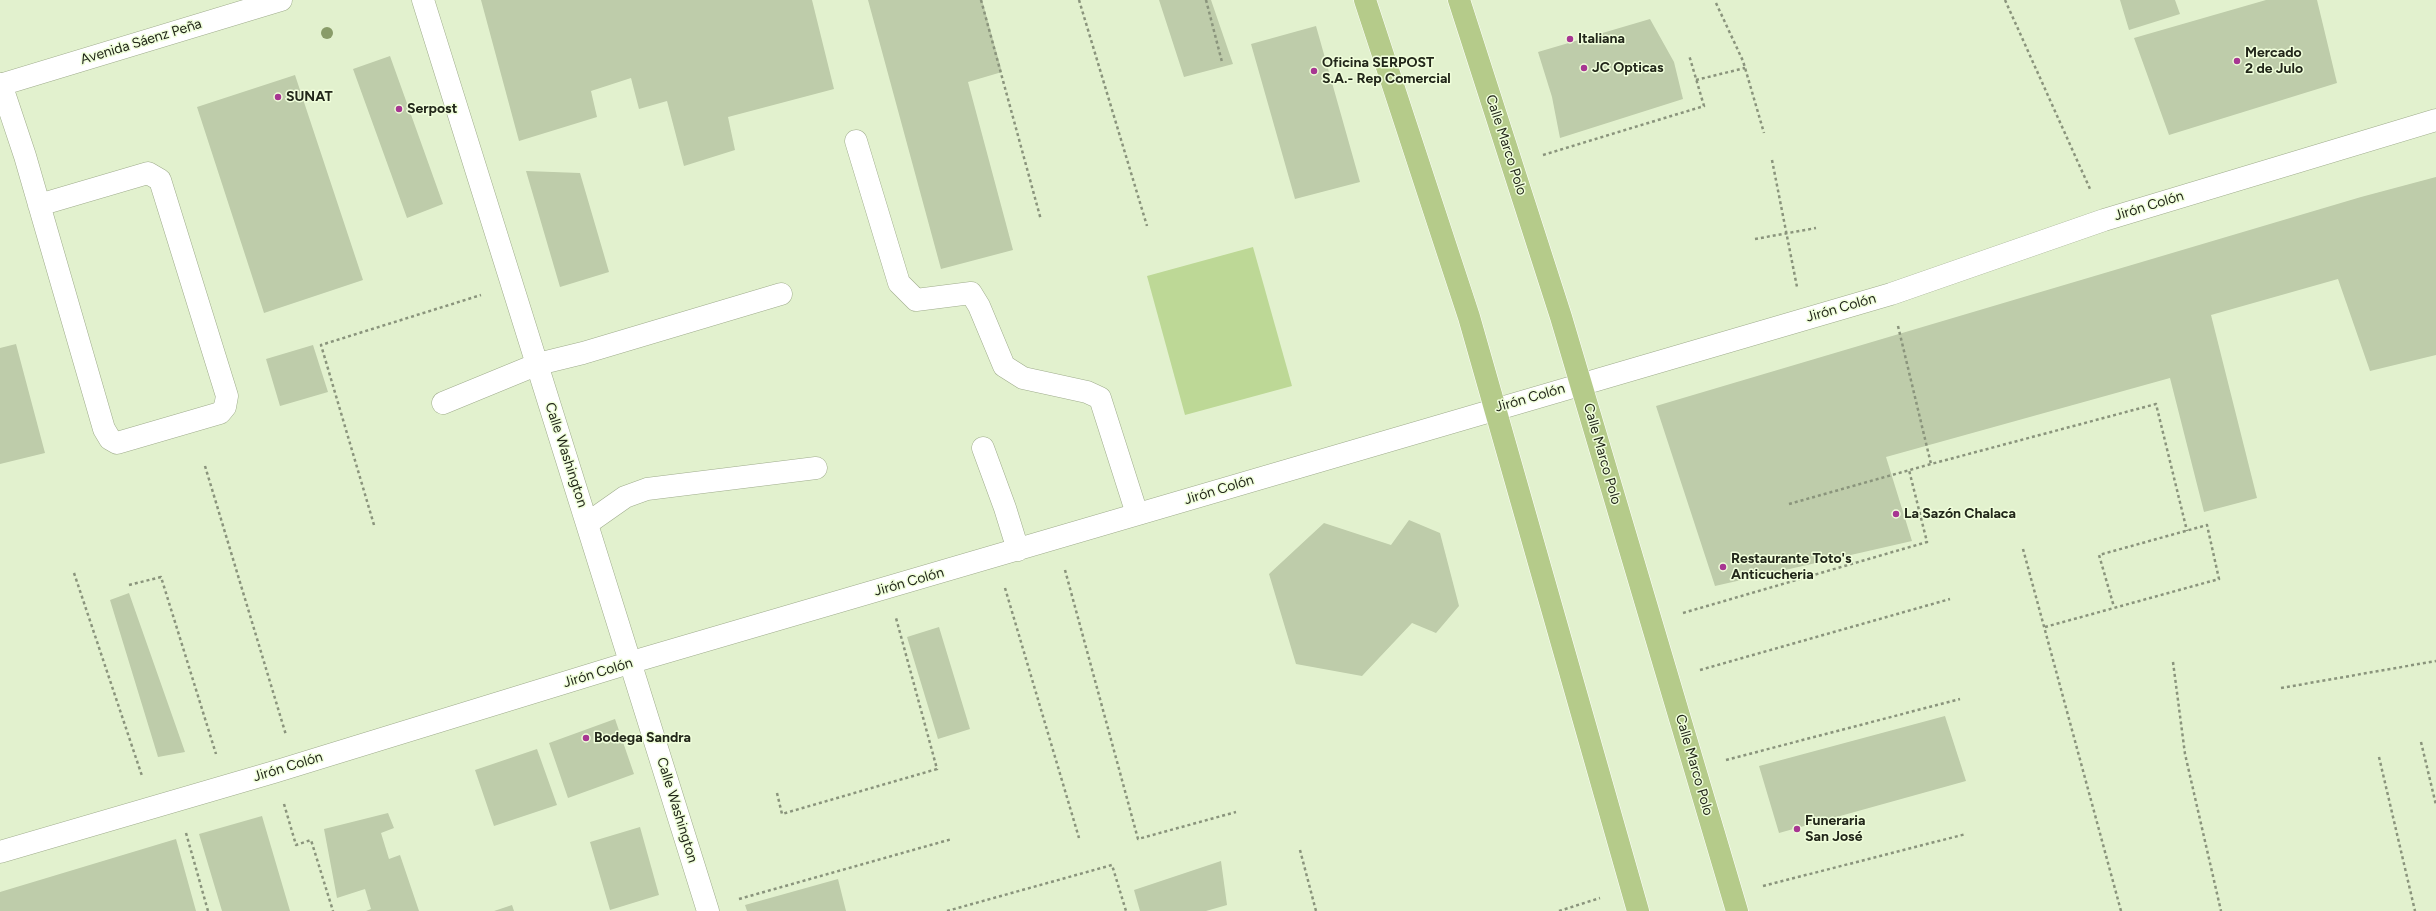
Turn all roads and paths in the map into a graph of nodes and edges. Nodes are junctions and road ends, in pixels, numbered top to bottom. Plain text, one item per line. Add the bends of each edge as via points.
1 (281, 0) edge
2 (423, 0) edge
3 (981, 0) edge
4 (1079, 0) edge
5 (1206, 0) edge
6 (1365, 0) edge
7 (1459, 0) edge
8 (2005, 0) edge
9 (1716, 2) dead end
10 (1688, 56) dead end
11 (1222, 62) dead end
12 (1745, 68) junction
13 (1696, 80) junction
14 (1, 84) edge
15 (2436, 120) edge
16 (1764, 133) dead end
17 (856, 141) dead end
18 (1772, 160) dead end
19 (1512, 164) junction
20 (39, 205) junction
21 (1042, 220) dead end
22 (2104, 220) junction
23 (1147, 226) dead end
24 (1816, 228) dead end
25 (1786, 233) junction
26 (1755, 239) dead end
27 (513, 285) junction
28 (780, 294) dead end
29 (1891, 294) junction
30 (1804, 319) junction
31 (538, 364) junction
32 (1580, 383) junction
33 (443, 403) dead end
34 (1495, 408) junction
35 (983, 448) dead end
36 (1931, 464) junction
37 (205, 466) dead end
38 (816, 468) dead end
39 (1909, 470) junction
40 (1789, 504) dead end
41 (1137, 514) junction
42 (588, 523) junction
43 (374, 525) dead end
44 (2187, 531) junction
45 (1056, 538) junction
46 (2022, 549) dead end
47 (1018, 550) junction
48 (995, 556) junction
49 (74, 573) dead end
50 (129, 585) dead end
51 (888, 588) junction
52 (1950, 599) dead end
53 (2114, 607) junction
54 (1651, 623) junction
55 (2045, 627) junction
56 (2436, 661) edge
57 (632, 662) junction
58 (2173, 662) dead end
59 (1668, 679) junction
60 (2281, 688) dead end
61 (1960, 699) dead end
62 (2421, 742) dead end
63 (2379, 757) dead end
64 (294, 764) junction
65 (1695, 768) junction
66 (274, 772) junction
67 (225, 785) junction
68 (777, 793) dead end
69 (177, 800) junction
70 (2436, 805) edge
71 (153, 806) junction
72 (1236, 812) dead end
73 (1966, 834) dead end
74 (1079, 838) dead end
75 (952, 839) dead end
76 (1300, 850) dead end
77 (0, 852) edge
78 (1632, 889) junction
79 (1734, 903) edge
80 (708, 910) edge
81 (208, 911) edge
82 (333, 911) edge
83 (947, 911) edge
84 (1126, 911) edge
85 (1316, 911) edge
86 (1559, 911) edge
87 (1638, 911) edge
88 (2121, 911) edge
89 (2221, 911) edge
90 (2415, 911) edge

1 - 14 street, Avenida Sáenz Peña
2 - 27 street, Calle Washington
3 - 21 path
4 - 23 path
5 - 11 path
6 - 34 main road
7 - 19 main road, Calle Marco Polo
8 - 22 path
9 - 12 path
10 - 13 path
12 - 13 path
12 - 16 path
13 - 19 path via 1704,106
14 - 20 street
15 - 22 street, Jirón Colón
17 - 41 street via 900,283 916,300 971,294 979,306 1004,366 1022,378 1087,392 1100,398
18 - 25 path
19 - 32 main road, Calle Marco Polo
20 - 20 street via 148,173 160,180 226,396 225,407 220,412 117,443 110,439 104,430
22 - 29 street, Jirón Colón
24 - 25 path
25 - 26 path
25 - 30 path
27 - 31 street, Calle Washington
27 - 43 path via 320,344
28 - 31 street
29 - 30 street, Jirón Colón
29 - 36 path
30 - 32 street, Jirón Colón
31 - 33 street
31 - 42 street, Calle Washington
32 - 34 street, Jirón Colón
32 - 54 main road, Calle Marco Polo
34 - 41 street, Jirón Colón
34 - 78 main road
35 - 47 street
36 - 39 path
36 - 44 path via 2156,404
37 - 64 path
38 - 42 street via 647,489 624,497
39 - 40 path
39 - 54 path via 1927,542
41 - 45 street, Jirón Colón
42 - 57 street, Calle Washington
44 - 53 path via 2099,555
44 - 53 path via 2207,525 2219,578
45 - 47 street, Jirón Colón
45 - 72 path via 1138,839
46 - 55 path
47 - 48 street, Jirón Colón
48 - 51 street, Jirón Colón
48 - 74 path
49 - 71 path
50 - 67 path via 161,577
51 - 57 street, Jirón Colón
51 - 68 path via 937,769 782,814
52 - 59 path
53 - 55 path
54 - 59 main road, Calle Marco Polo
55 - 88 path
56 - 60 path
57 - 64 street, Jirón Colón
57 - 80 street, Calle Washington
58 - 89 path via 2185,754
59 - 65 main road, Calle Marco Polo
61 - 65 path
62 - 70 path
63 - 90 path
64 - 66 street, Jirón Colón
65 - 79 main road, Calle Marco Polo
66 - 67 street, Jirón Colón
66 - 82 path via 296,845 311,840
67 - 69 street, Jirón Colón
69 - 71 street, Jirón Colón
69 - 81 path
71 - 77 street, Jirón Colón
73 - 79 path
75 - 80 path
76 - 85 path
78 - 86 path
78 - 87 main road
83 - 84 path via 1112,864

